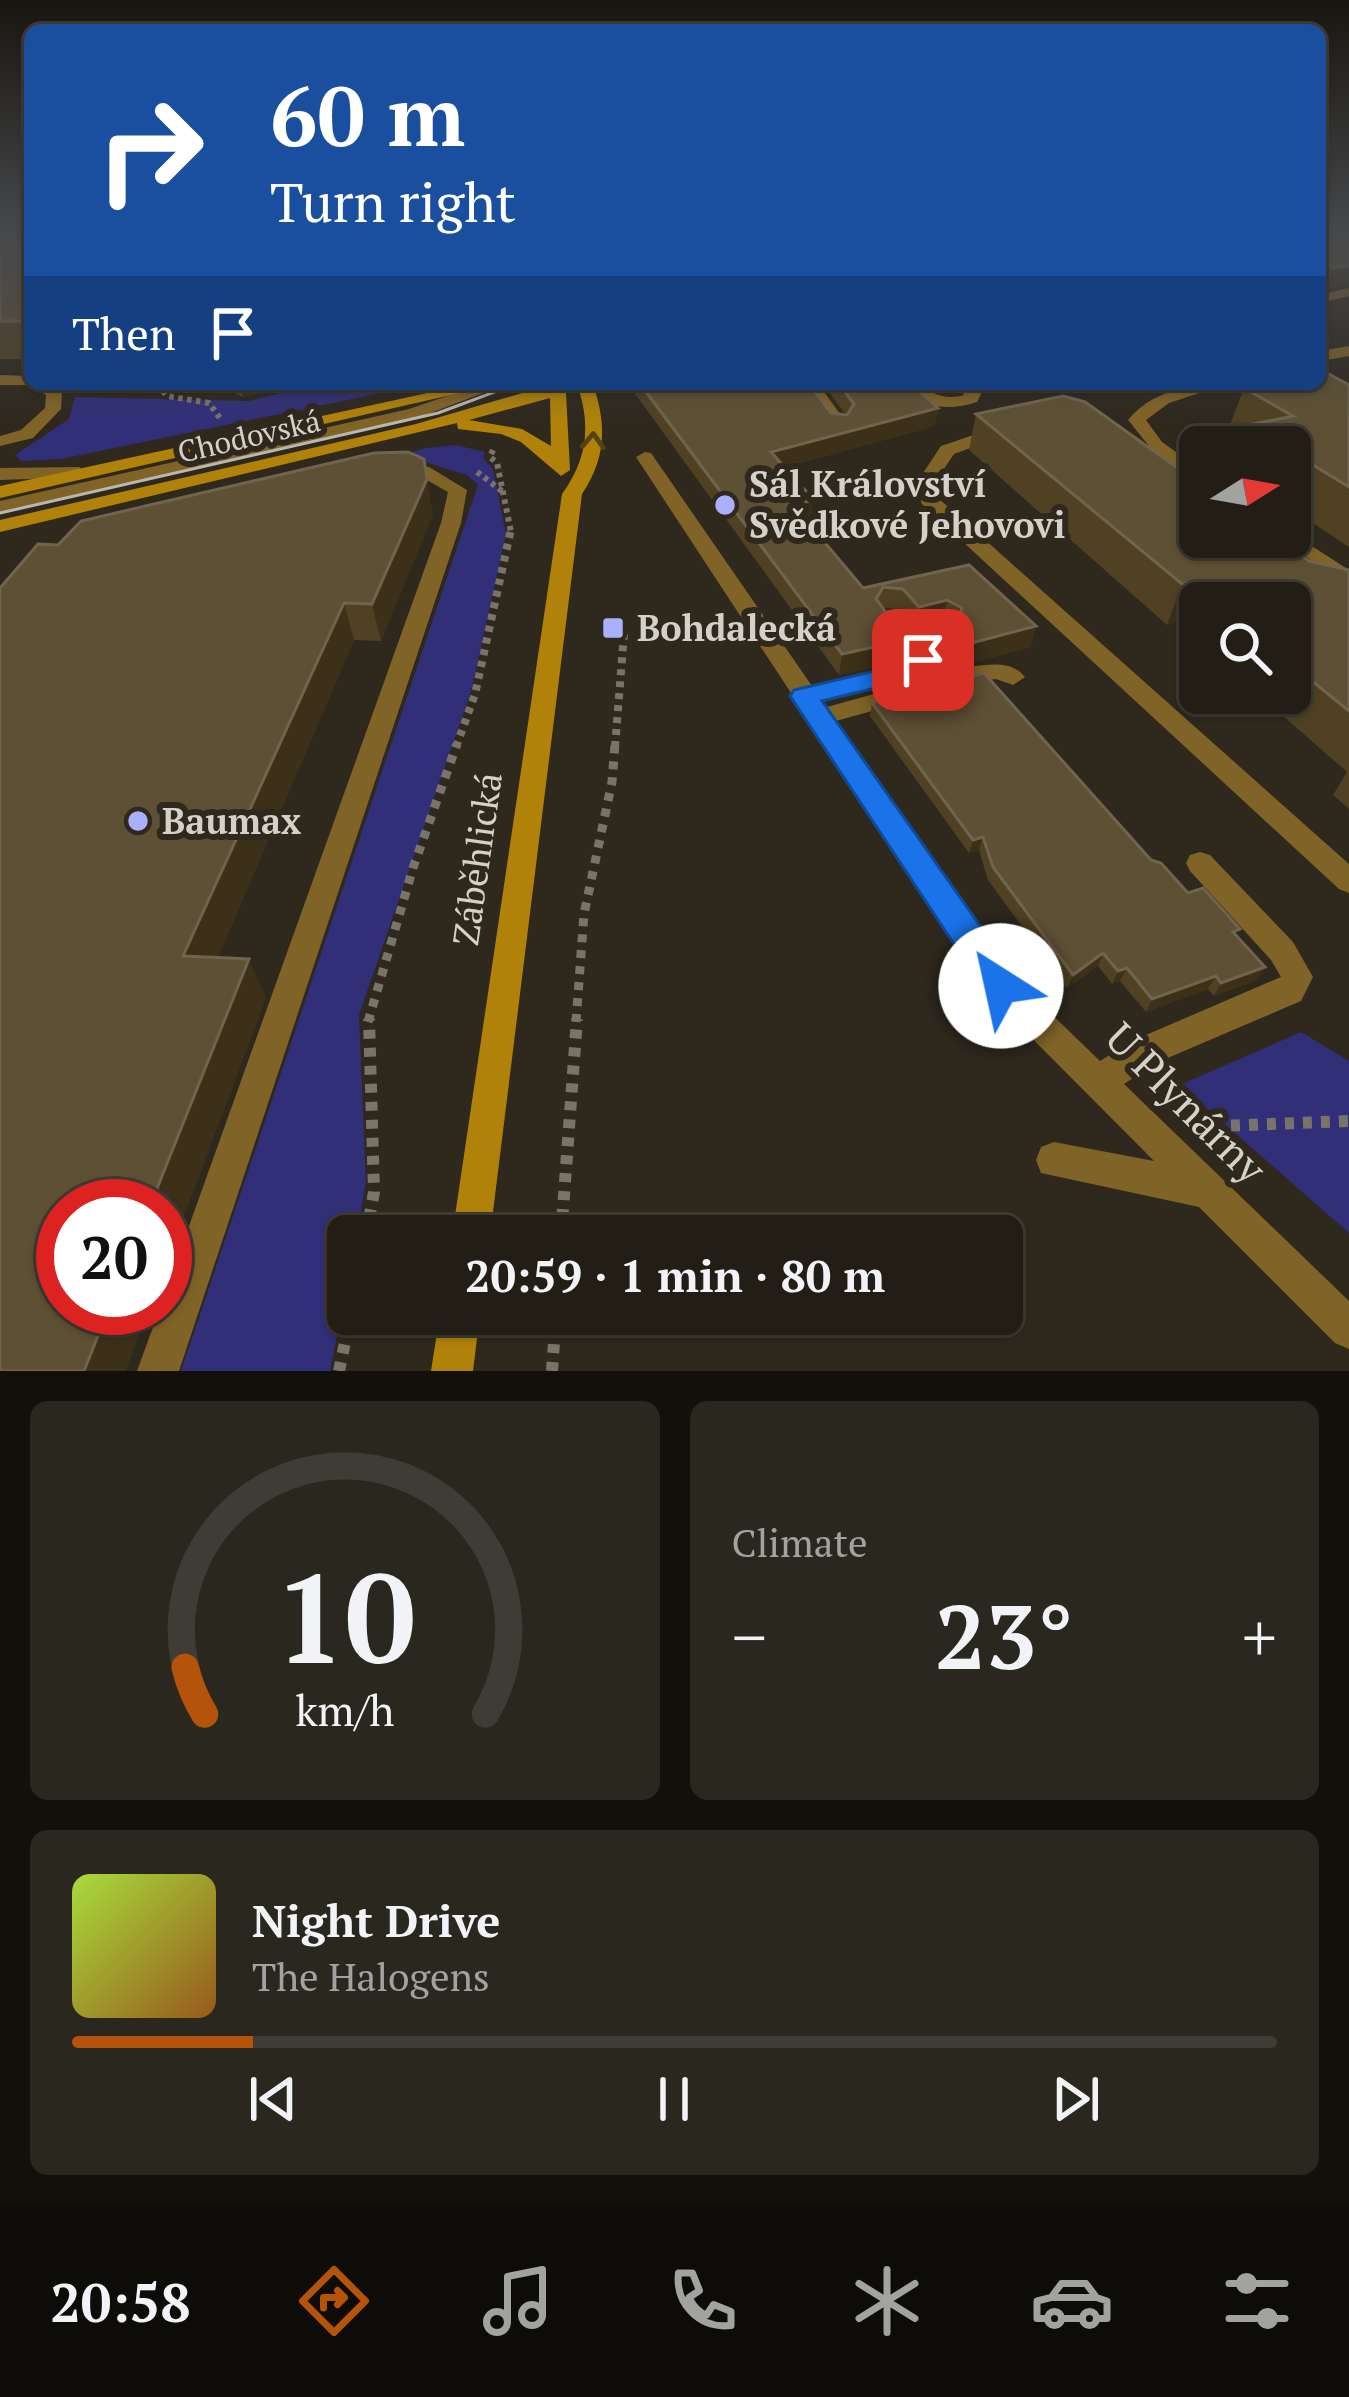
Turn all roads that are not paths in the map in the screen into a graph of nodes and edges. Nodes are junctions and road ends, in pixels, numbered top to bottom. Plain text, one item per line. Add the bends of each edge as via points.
1 (49, 390) edge
2 (468, 390) edge
3 (478, 390) edge
4 (553, 390) edge
5 (560, 390) edge
6 (586, 390) edge
7 (816, 390) edge
8 (917, 390) edge
9 (972, 390) edge
10 (1197, 390) edge
11 (839, 425) edge
12 (1020, 427) edge
13 (420, 428) junction
14 (0, 441) edge
15 (645, 457) dead end
16 (557, 463) junction
17 (1179, 463) edge
18 (93, 473) junction
19 (0, 474) edge
20 (374, 478) edge
21 (0, 492) edge
22 (572, 494) junction
23 (0, 507) edge
24 (0, 526) edge
25 (1311, 554) edge
26 (1349, 580) edge
27 (1312, 586) edge
28 (1349, 593) edge
29 (888, 617) edge
30 (1012, 677) dead end
31 (811, 707) junction
32 (1201, 863) dead end
33 (1349, 881) edge
34 (1097, 1082) junction
35 (1054, 1160) dead end
36 (1204, 1190) junction
37 (474, 1215) edge
38 (1349, 1329) edge
39 (457, 1335) edge
40 (158, 1371) edge
41 (452, 1371) edge

1 - 14 lane via 53,409 27,434
2 - 18 street, Chodovská
3 - 23 lane via 415,412
4 - 13 street, Chodovská
5 - 16 street
22 -> 6 street, Záběhlická via 592,468 594,409
7 - 11 lane
8 - 9 lane via 940,406 971,398
10 - 17 lane via 1164,399 1137,420
12 - 33 lane via 947,450 924,485 929,500
13 - 16 street via 504,429 538,442
13 - 24 street, Chodovská
15 - 31 lane, U Plynárny
16 - 22 street
18 - 19 lane
18 - 21 street, Chodovská
20 - 40 lane via 429,473 458,490 451,523
22 - 37 street, Záběhlická
25 - 26 lane
27 - 28 lane
29 - 31 lane via 917,639 919,669
30 - 31 lane via 975,674
31 - 34 lane, U Plynárny via 1001,986
32 - 34 lane via 1298,976 1290,991 1144,1052
34 - 36 lane, U Plynárny
35 - 36 lane
36 - 38 lane, U Plynárny
39 - 41 street

